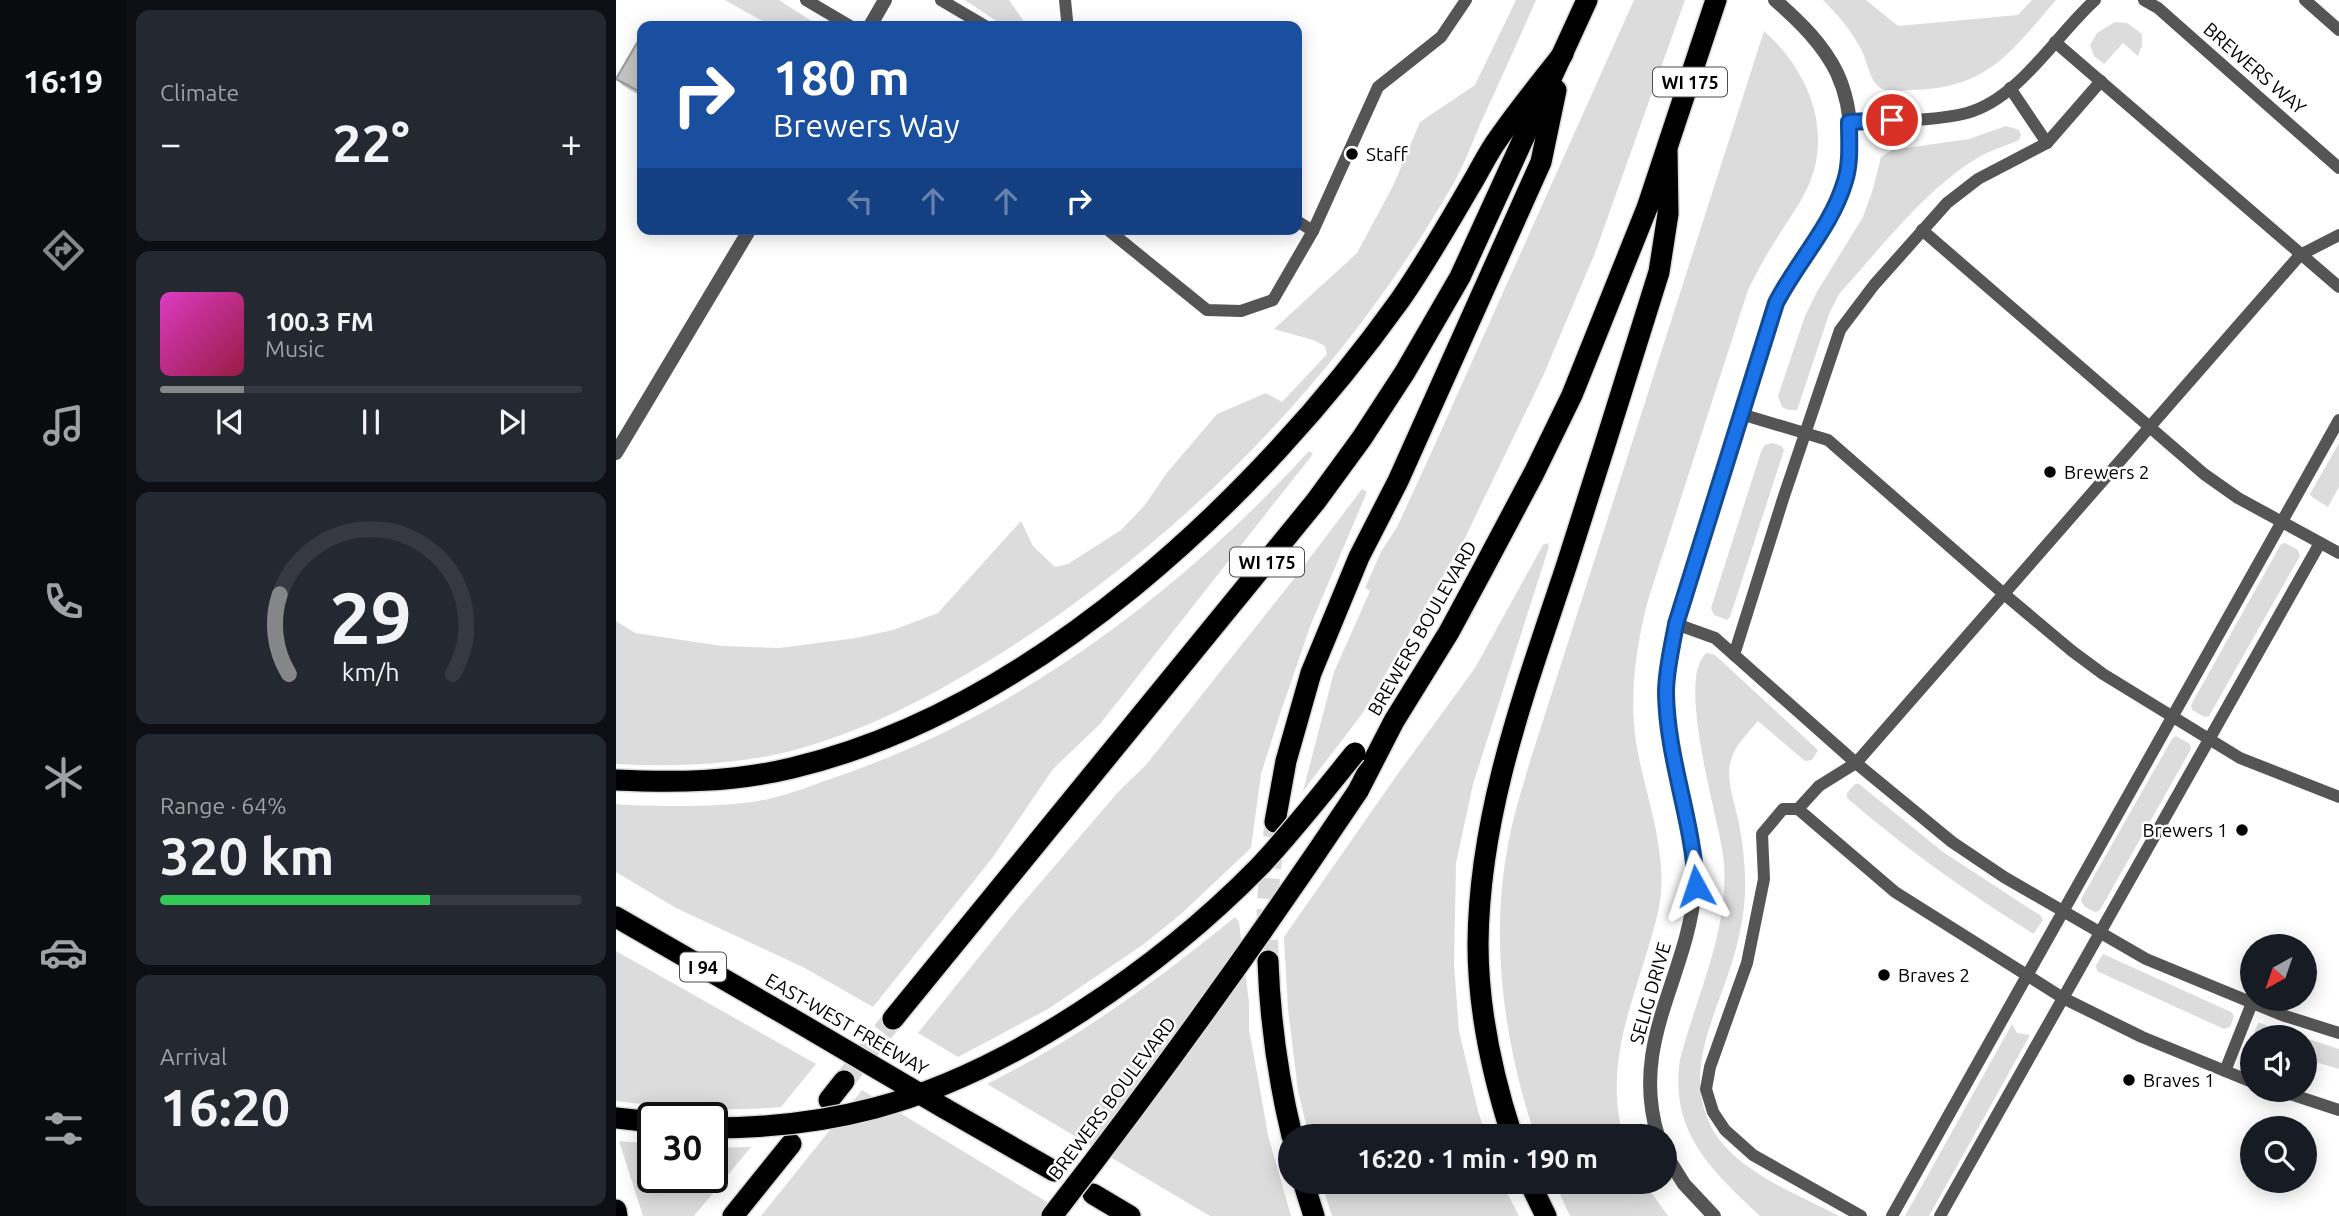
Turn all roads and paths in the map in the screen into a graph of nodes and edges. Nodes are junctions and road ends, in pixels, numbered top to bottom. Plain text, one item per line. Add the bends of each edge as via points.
1 (806, 0) edge
2 (885, 0) edge
3 (941, 0) edge
4 (1065, 0) edge
5 (1466, 0) edge
6 (1587, 0) edge
7 (1775, 0) edge
8 (2095, 0) edge
9 (2144, 0) edge
10 (2305, 0) edge
11 (1714, 6) edge
12 (842, 21) edge
13 (873, 21) edge
14 (977, 21) edge
15 (1066, 21) edge
16 (2339, 30) edge
17 (2055, 42) junction
18 (1563, 54) junction
19 (2101, 81) junction
20 (2010, 88) junction
21 (1849, 122) junction
22 (2047, 143) junction
23 (1667, 151) junction
24 (2339, 168) edge
25 (1302, 224) edge
26 (1922, 230) junction
27 (1313, 231) junction
28 (746, 235) edge
29 (1114, 235) edge
30 (2339, 235) edge
31 (2300, 255) junction
32 (2339, 287) edge
33 (1741, 414) junction
34 (2339, 420) edge
35 (2150, 427) junction
36 (1805, 433) junction
37 (616, 453) edge
38 (2282, 522) junction
39 (2320, 543) junction
40 (2339, 553) edge
41 (2004, 594) junction
42 (1676, 624) junction
43 (1734, 655) junction
44 (2172, 718) junction
45 (1394, 721) junction
46 (2209, 739) junction
47 (1856, 763) junction
48 (616, 780) edge
49 (2339, 797) edge
50 (1798, 809) junction
51 (1275, 822) tunnel mouth
52 (2063, 912) junction
53 (616, 917) edge
54 (2100, 934) junction
55 (1268, 961) tunnel mouth
56 (2026, 976) junction
57 (2063, 998) junction
58 (2240, 998) edge
59 (2248, 1012) edge
60 (2274, 1012) edge
61 (893, 1019) tunnel mouth
62 (2339, 1033) edge
63 (2225, 1071) junction
64 (2240, 1077) edge
65 (844, 1081) tunnel mouth
66 (829, 1100) dead end
67 (2315, 1102) edge
68 (2339, 1110) edge
69 (616, 1118) edge
70 (637, 1120) edge
71 (1290, 1124) edge
72 (1509, 1124) edge
73 (1656, 1124) edge
74 (728, 1127) edge
75 (791, 1144) dead end
76 (1054, 1171) dead end
77 (1677, 1173) edge
78 (1093, 1194) dead end
79 (1307, 1194) edge
80 (1536, 1194) edge
81 (616, 1210) edge
82 (1312, 1211) edge
83 (617, 1216) edge
84 (733, 1216) edge
85 (1052, 1216) edge
86 (1130, 1216) edge
87 (1545, 1216) edge
88 (1714, 1216) edge
89 (1861, 1216) edge
90 (1892, 1216) edge
91 (1940, 1216) edge

1 - 12 lane
2 - 13 street
3 - 14 lane
4 - 15 lane
5 - 27 lane via 1441,37 1378,87
6 - 18 highway, WI 175
7 - 21 street, SELIG DRIVE via 1808,32 1837,74
8 - 17 lane
9 - 24 lane, BREWERS WAY
10 - 16 lane
11 - 23 highway, BREWERS BOULEVARD / WI 175
17 - 19 lane
17 - 20 lane
18 - 48 highway via 1497,140 1400,300 1323,398 1225,506 1113,602 974,695 838,755 746,777
18 - 51 highway via 1541,162 1398,481 1354,567 1311,673 1286,761
18 - 61 highway, WI 175 via 1460,276 1362,438 1316,501
19 - 22 lane
19 - 31 lane
20 - 21 lane via 1968,113
20 - 22 lane
21 - 33 street, SELIG DRIVE via 1846,181 1829,220 1776,303
22 - 26 lane via 1978,179 1947,202
23 - 45 highway, BREWERS BOULEVARD / WI 175 via 1572,395 1450,632
23 - 72 highway via 1668,214 1660,272 1509,745 1485,854 1478,945 1481,999 1489,1053
25 - 27 lane
26 - 35 lane
26 - 36 lane via 1840,330
27 - 29 lane via 1273,300 1241,311 1207,310
28 - 37 street
30 - 31 lane
31 - 32 lane
31 - 35 lane
33 - 36 lane
33 - 42 street, SELIG DRIVE
34 - 38 lane
35 - 38 lane via 2204,474
35 - 41 lane
36 - 41 lane via 1828,440
36 - 43 lane
38 - 39 lane
38 - 44 lane
39 - 40 lane
39 - 46 lane
41 - 44 lane via 2082,659
41 - 47 lane
42 - 43 lane via 1715,638
42 - 73 street, SELIG DRIVE via 1668,666 1667,717 1696,886 1682,955 1651,1056 1650,1094
43 - 47 lane
44 - 46 lane
44 - 52 lane
45 - 74 highway, bridge via 1355,753 1260,866 1213,910 1150,963 1034,1039 955,1079 875,1108 785,1125
45 - 85 highway, BREWERS BOULEVARD / WI 175, bridge via 1358,790 1292,889
46 - 49 lane via 2241,758
46 - 54 lane
47 - 50 lane via 1819,786
47 - 52 lane via 1952,842
50 - 56 lane via 1895,892
50 - 89 lane via 1783,810 1762,834 1764,879 1747,962 1706,1088 1713,1112 1725,1130 1753,1155
52 - 54 lane
52 - 56 lane
53 - 76 highway, EAST-WEST FREEWAY / I 94, bridge
54 - 57 lane
54 - 58 lane via 2146,959
55 - 71 highway via 1275,1052
56 - 57 lane
56 - 90 lane
57 - 63 lane via 2141,1037
57 - 91 lane
59 - 63 lane
60 - 62 lane
63 - 64 lane
65 - 66 highway
67 - 68 lane
69 - 70 highway
75 - 84 highway
77 - 88 street
78 - 86 highway
79 - 82 highway
80 - 87 highway
81 - 83 highway

